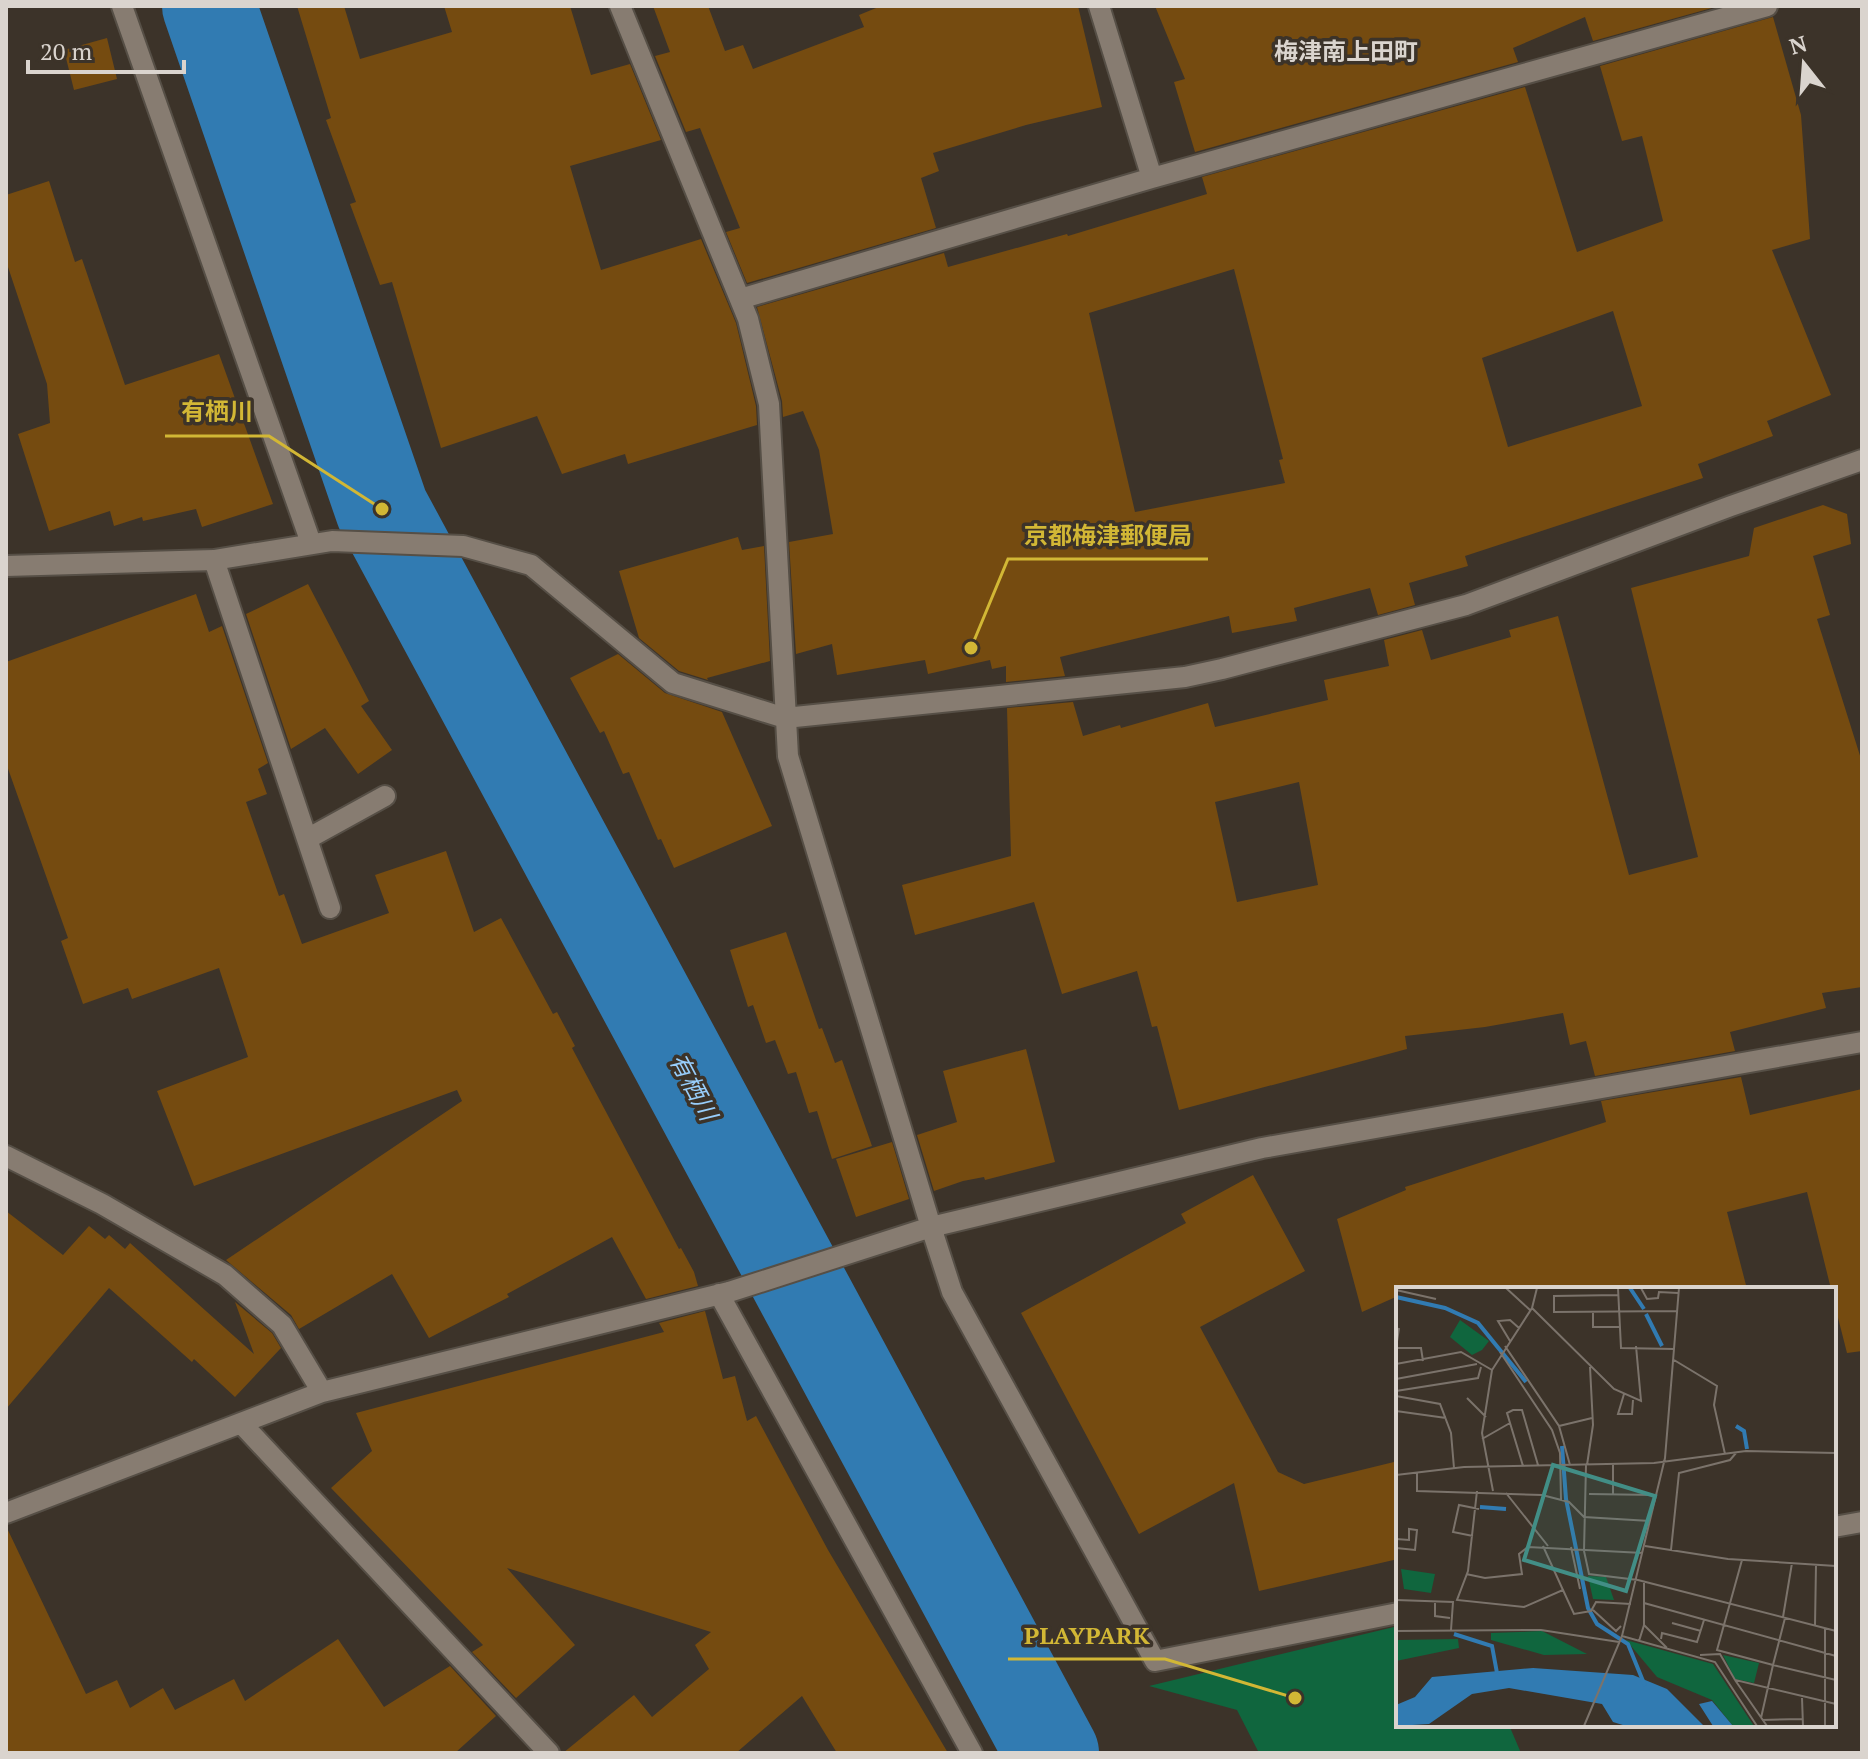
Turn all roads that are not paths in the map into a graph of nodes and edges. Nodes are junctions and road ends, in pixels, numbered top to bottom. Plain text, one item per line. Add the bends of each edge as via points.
1 (122, 6) edge
2 (620, 6) edge
3 (1099, 6) edge
4 (1767, 6) edge
5 (1152, 178) junction
6 (740, 299) junction
7 (1862, 460) edge
8 (311, 543) junction
9 (214, 560) junction
10 (6, 566) edge
11 (785, 718) junction
12 (385, 796) dead end
13 (307, 839) junction
14 (330, 908) dead end
15 (1862, 1042) edge
16 (6, 1156) edge
17 (931, 1227) junction
18 (724, 1293) junction
19 (322, 1392) junction
20 (241, 1423) junction
21 (6, 1513) edge
22 (1862, 1522) edge
23 (1836, 1527) edge
24 (1396, 1613) edge
25 (549, 1753) edge
26 (972, 1753) edge

1 - 8 street
2 - 6 street
3 - 5 street
4 - 5 street
5 - 6 street
6 - 11 street via 769,404
7 - 11 street via 1466,605 1210,672
8 - 9 street
8 - 11 street via 463,546 531,565 673,683
9 - 10 street
9 - 13 street
11 - 17 street via 788,756
12 - 13 street
13 - 14 street
15 - 17 street via 1262,1148
16 - 19 street via 225,1275 282,1325
17 - 18 street
17 - 24 street via 952,1292 1155,1661
18 - 19 street
18 - 26 street
19 - 20 street
20 - 21 street
20 - 25 street
22 - 23 street

